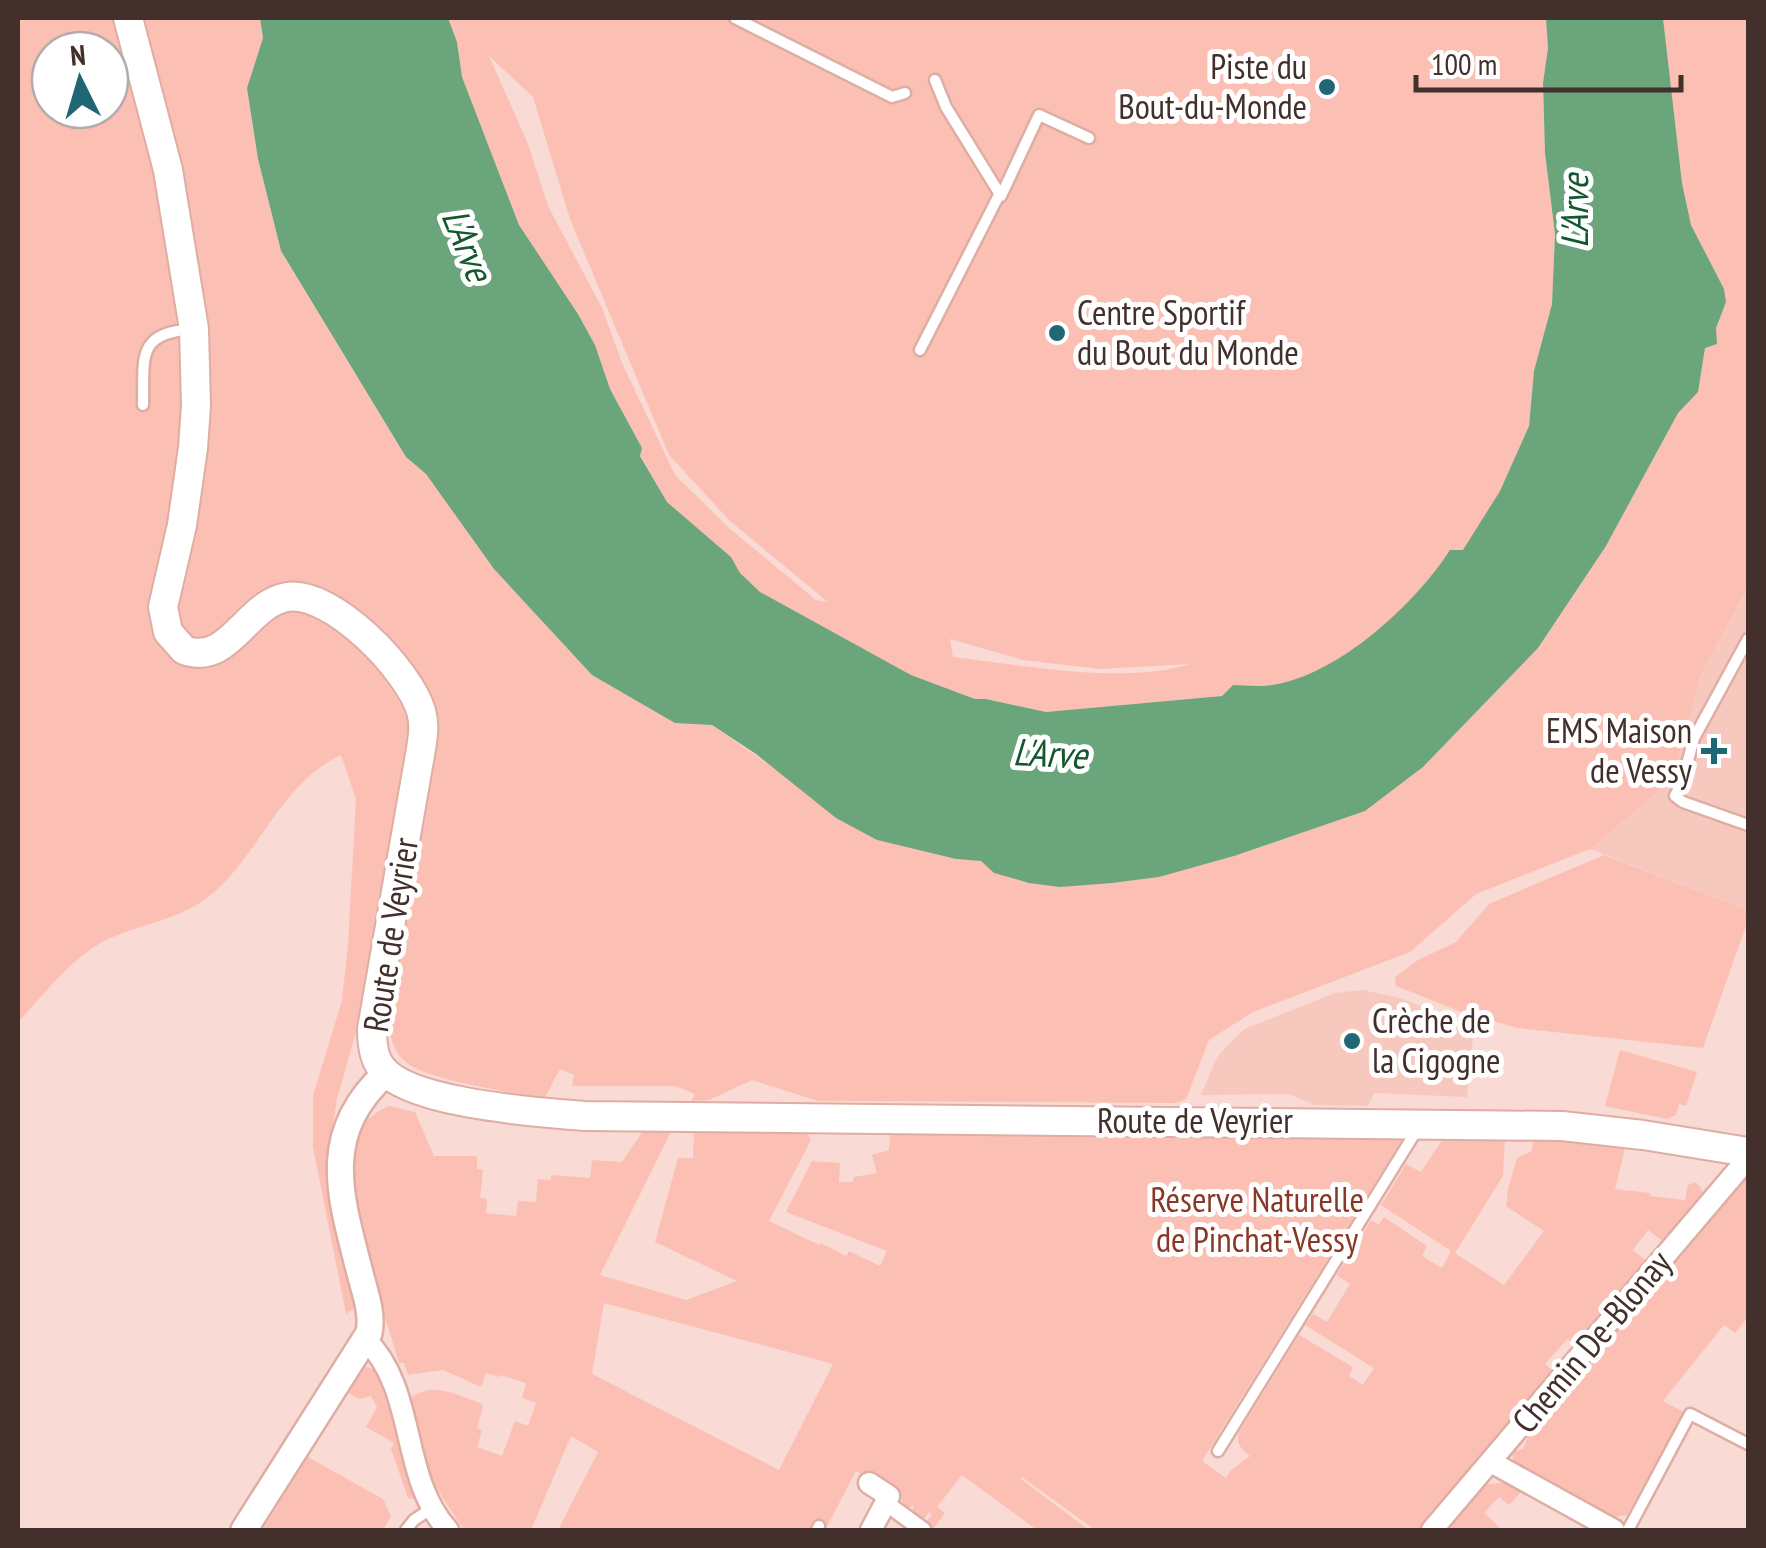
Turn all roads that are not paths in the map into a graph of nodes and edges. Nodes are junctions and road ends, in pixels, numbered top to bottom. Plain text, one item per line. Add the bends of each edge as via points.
1 (128, 18) edge
2 (735, 18) edge
3 (935, 80) dead end
4 (904, 92) dead end
5 (1089, 138) dead end
6 (999, 195) junction
7 (194, 328) junction
8 (920, 350) dead end
9 (143, 405) dead end
10 (1748, 638) edge
11 (1748, 825) edge
12 (386, 1073) junction
13 (1421, 1123) junction
14 (1748, 1152) edge
15 (366, 1340) junction
16 (1748, 1444) edge
17 (1218, 1452) dead end
18 (1491, 1462) junction
19 (869, 1484) dead end
20 (886, 1503) junction
21 (432, 1508) junction
22 (244, 1530) edge
23 (406, 1530) edge
24 (448, 1530) edge
25 (871, 1530) edge
26 (922, 1530) edge
27 (1432, 1530) edge
28 (1614, 1530) edge
29 (1628, 1530) edge

1 - 7 main road, Route de Veyrier via 168,170
2 - 4 lane via 892,97
3 - 6 lane
5 - 6 lane via 1040,116
6 - 8 lane
7 - 9 lane via 168,330 147,348
7 - 12 main road, Route de Veyrier via 193,448 163,607 168,632 184,650 208,652 269,604 309,598 341,615 386,657 421,710 424,732 372,1029 376,1059
10 - 11 lane via 1694,738 1675,796
12 - 13 main road, Route de Veyrier via 428,1094 584,1116
12 - 15 street via 352,1114 340,1164 344,1210 369,1308
13 - 14 main road, Route de Veyrier via 1584,1127
13 - 17 lane
14 - 18 street, Chemin De-Blonay
15 - 21 street via 386,1366
15 - 22 street
16 - 29 lane via 1690,1414
18 - 27 street, Chemin De-Blonay
18 - 28 street
19 - 20 street via 889,1496
20 - 25 street
20 - 26 street
21 - 23 lane
21 - 24 street

